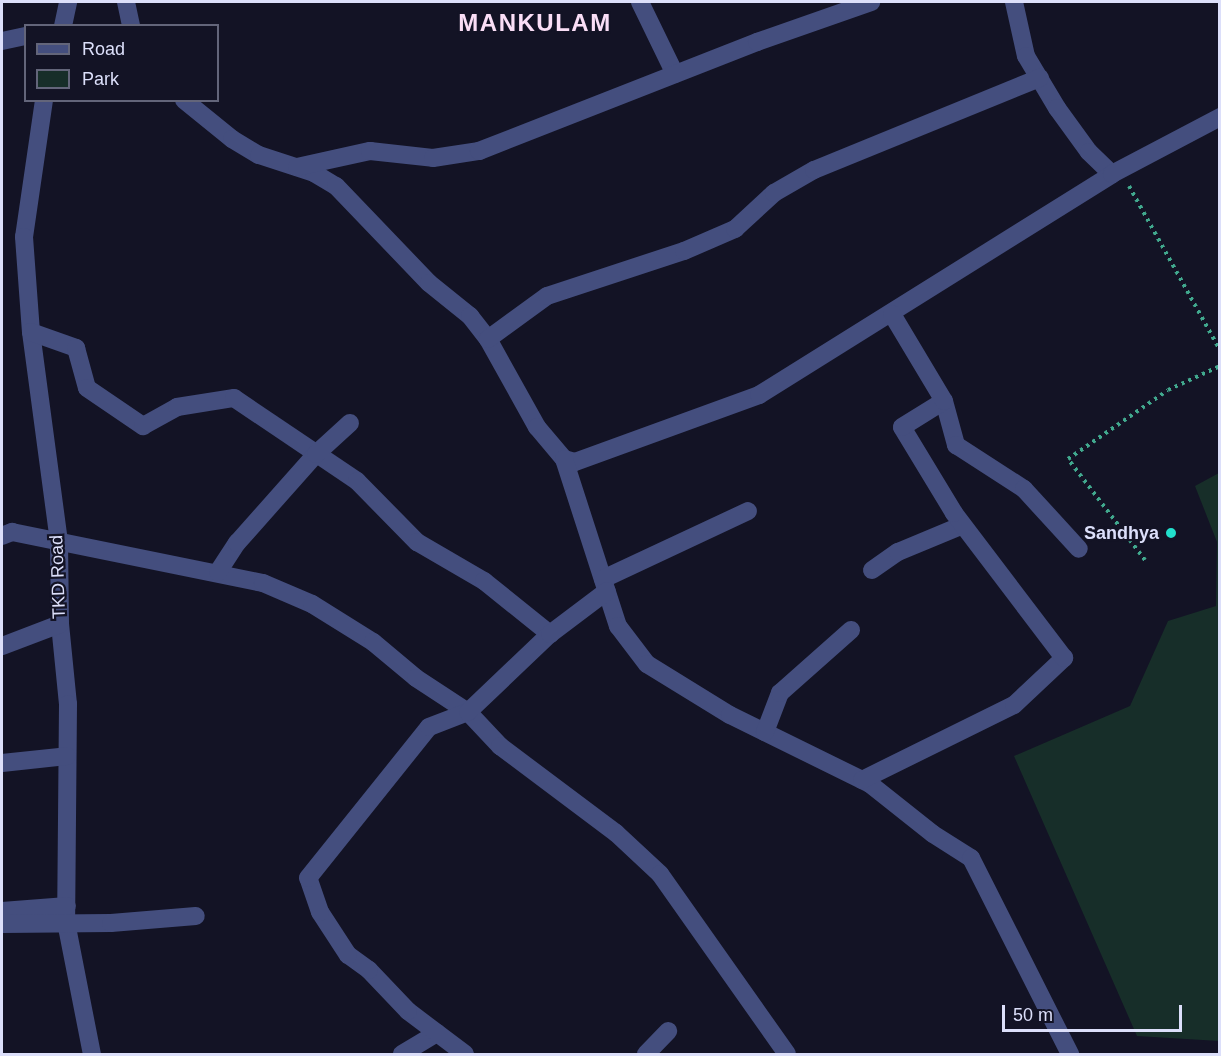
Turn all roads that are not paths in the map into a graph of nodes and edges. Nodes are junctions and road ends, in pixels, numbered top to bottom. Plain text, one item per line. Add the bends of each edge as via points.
1 (68, 2) edge
2 (126, 2) edge
3 (640, 2) edge
4 (871, 2) edge
5 (1014, 2) edge
6 (63, 24) edge
7 (131, 24) edge
8 (24, 36) edge
9 (2, 41) edge
10 (675, 74) junction
11 (1040, 78) junction
12 (44, 102) edge
13 (186, 102) edge
14 (1220, 117) edge
15 (295, 167) junction
16 (1116, 171) junction
17 (892, 314) junction
18 (31, 332) junction
19 (488, 339) junction
20 (944, 401) junction
21 (350, 423) dead end
22 (316, 454) junction
23 (564, 459) junction
24 (748, 511) dead end
25 (963, 525) junction
26 (2, 536) edge
27 (59, 543) junction
28 (1079, 549) dead end
29 (872, 570) dead end
30 (218, 572) junction
31 (605, 585) junction
32 (60, 624) junction
33 (851, 630) dead end
34 (550, 634) junction
35 (2, 646) edge
36 (468, 712) junction
37 (765, 732) junction
38 (67, 756) junction
39 (2, 763) edge
40 (862, 780) junction
41 (2, 911) edge
42 (67, 914) junction
43 (196, 916) dead end
44 (2, 924) edge
45 (668, 1031) dead end
46 (437, 1033) junction
47 (92, 1054) edge
48 (402, 1054) edge
49 (465, 1054) edge
50 (646, 1054) edge
51 (787, 1054) edge
52 (1070, 1054) edge

1 - 6 street
2 - 7 street
3 - 10 street
4 - 10 street
5 - 11 street via 1026,56
8 - 9 street
10 - 15 street via 479,152 433,158 370,151
11 - 16 street via 1089,152
11 - 19 street via 814,170 774,194 735,229 684,251 547,296
12 - 18 street, TKD Road via 24,237
13 - 15 street via 232,139
14 - 16 street
15 - 19 street via 336,186 429,283 470,316
16 - 17 street
17 - 20 street
17 - 23 street via 759,395 595,457 575,462
18 - 22 street via 76,348 87,388 144,426 177,407 234,398
18 - 27 street, TKD Road
19 - 23 street via 537,427
20 - 25 street via 902,427
20 - 28 street via 956,445 1024,489
21 - 22 street
22 - 30 street via 237,543
22 - 34 street via 357,481 417,542 484,581
23 - 31 street
24 - 31 street
25 - 29 street via 898,552
25 - 40 street via 1064,658 1014,705
26 - 27 street via 12,532
27 - 30 street
27 - 32 street, TKD Road
30 - 36 street via 263,583 312,604 373,642 416,678
31 - 34 street
31 - 37 street via 618,626 646,664
32 - 35 street
32 - 38 street, TKD Road via 68,704
33 - 37 street via 780,693
34 - 36 street
36 - 46 street via 429,727 308,878 320,912 348,955
36 - 51 street via 500,746 616,833 660,874
37 - 40 street
38 - 39 street
38 - 42 street, TKD Road
40 - 52 street via 971,858
41 - 42 street
42 - 43 street via 122,923
42 - 44 street
42 - 47 street, TKD Road
45 - 50 street
46 - 48 street
46 - 49 street

